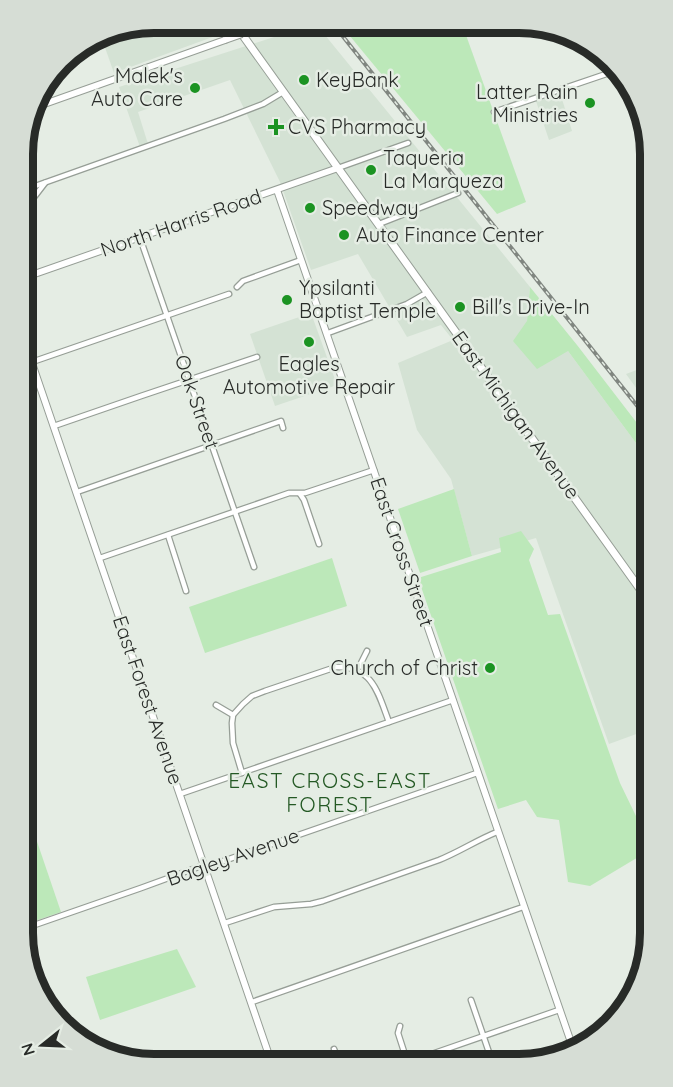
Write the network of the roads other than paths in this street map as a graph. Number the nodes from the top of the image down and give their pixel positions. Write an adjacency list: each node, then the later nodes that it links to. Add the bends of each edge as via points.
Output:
1 (241, 33): 4 (main road, East Michigan Avenue)
2 (245, 33): 5 (street, bridge)
3 (608, 73): 6 (street)
4 (283, 92): 8 (main road, East Michigan Avenue); 9 (street, via 224,119)
5 (44, 104)
6 (494, 112)
7 (408, 143): 8 (street)
8 (338, 168): 11 (street, North Harris Road); 14 (main road, East Michigan Avenue)
9 (45, 183): 10 (street); 13 (street)
10 (33, 187)
11 (277, 190): 15 (street, North Harris Road); 16 (street, East Cross Street)
12 (458, 193): 14 (street)
13 (33, 197)
14 (379, 224): 19 (main road, East Michigan Avenue)
15 (140, 238): 17 (street, North Harris Road); 21 (street, Oak Street)
16 (302, 260): 18 (street, via 243,281); 22 (street, East Cross Street)
17 (33, 275)
18 (237, 287)
19 (428, 292): 22 (street, via 407,304); 38 (main road, East Michigan Avenue)
20 (228, 294): 21 (street)
21 (167, 315): 24 (street); 26 (street, Oak Street)
22 (328, 333): 30 (street, East Cross Street)
23 (257, 357): 26 (street)
24 (33, 362)
25 (33, 365): 27 (street, East Forest Avenue)
26 (189, 379): 27 (street); 29 (street, Oak Street)
27 (54, 426): 31 (street, East Forest Avenue)
28 (283, 428): 29 (street, via 280,419)
29 (212, 445): 31 (street); 33 (street, Oak Street)
30 (374, 470): 32 (street); 42 (street, East Cross Street)
31 (77, 492): 36 (street, East Forest Avenue)
32 (300, 494): 33 (street, via 289,493); 35 (street)
33 (235, 512): 34 (street); 37 (street, Oak Street)
34 (168, 536): 36 (street); 39 (street)
35 (319, 544)
36 (100, 558): 48 (street, East Forest Avenue)
37 (254, 567)
38 (640, 589)
39 (186, 591)
40 (367, 651): 41 (street)
41 (358, 669): 44 (street, via 336,667 265,691); 45 (street, via 375,686)
42 (453, 700): 45 (street); 46 (street, East Cross Street)
43 (216, 705): 44 (street)
44 (233, 715): 47 (street, via 233,743)
45 (389, 722): 47 (street)
46 (477, 772): 49 (street, East Cross Street); 50 (street, Bagley Avenue)
47 (242, 773): 48 (street)
48 (180, 795): 50 (street, East Forest Avenue)
49 (497, 832): 51 (street, East Cross Street); 52 (street, via 439,860 323,901 274,907)
50 (204, 865): 52 (street, East Forest Avenue); 53 (street, Bagley Avenue)
51 (523, 907): 55 (street); 56 (street, East Cross Street)
52 (225, 923): 55 (street, East Forest Avenue)
53 (33, 925)
54 (471, 1000): 58 (street)
55 (252, 1002): 61 (street, East Forest Avenue)
56 (559, 1010): 58 (street); 59 (street, East Cross Street)
57 (400, 1026): 63 (street)
58 (484, 1036): 64 (street); 65 (street)
59 (571, 1042)
60 (334, 1049): 62 (street)
61 (269, 1054)
62 (336, 1054)
63 (403, 1054)
64 (434, 1054)
65 (490, 1054)

